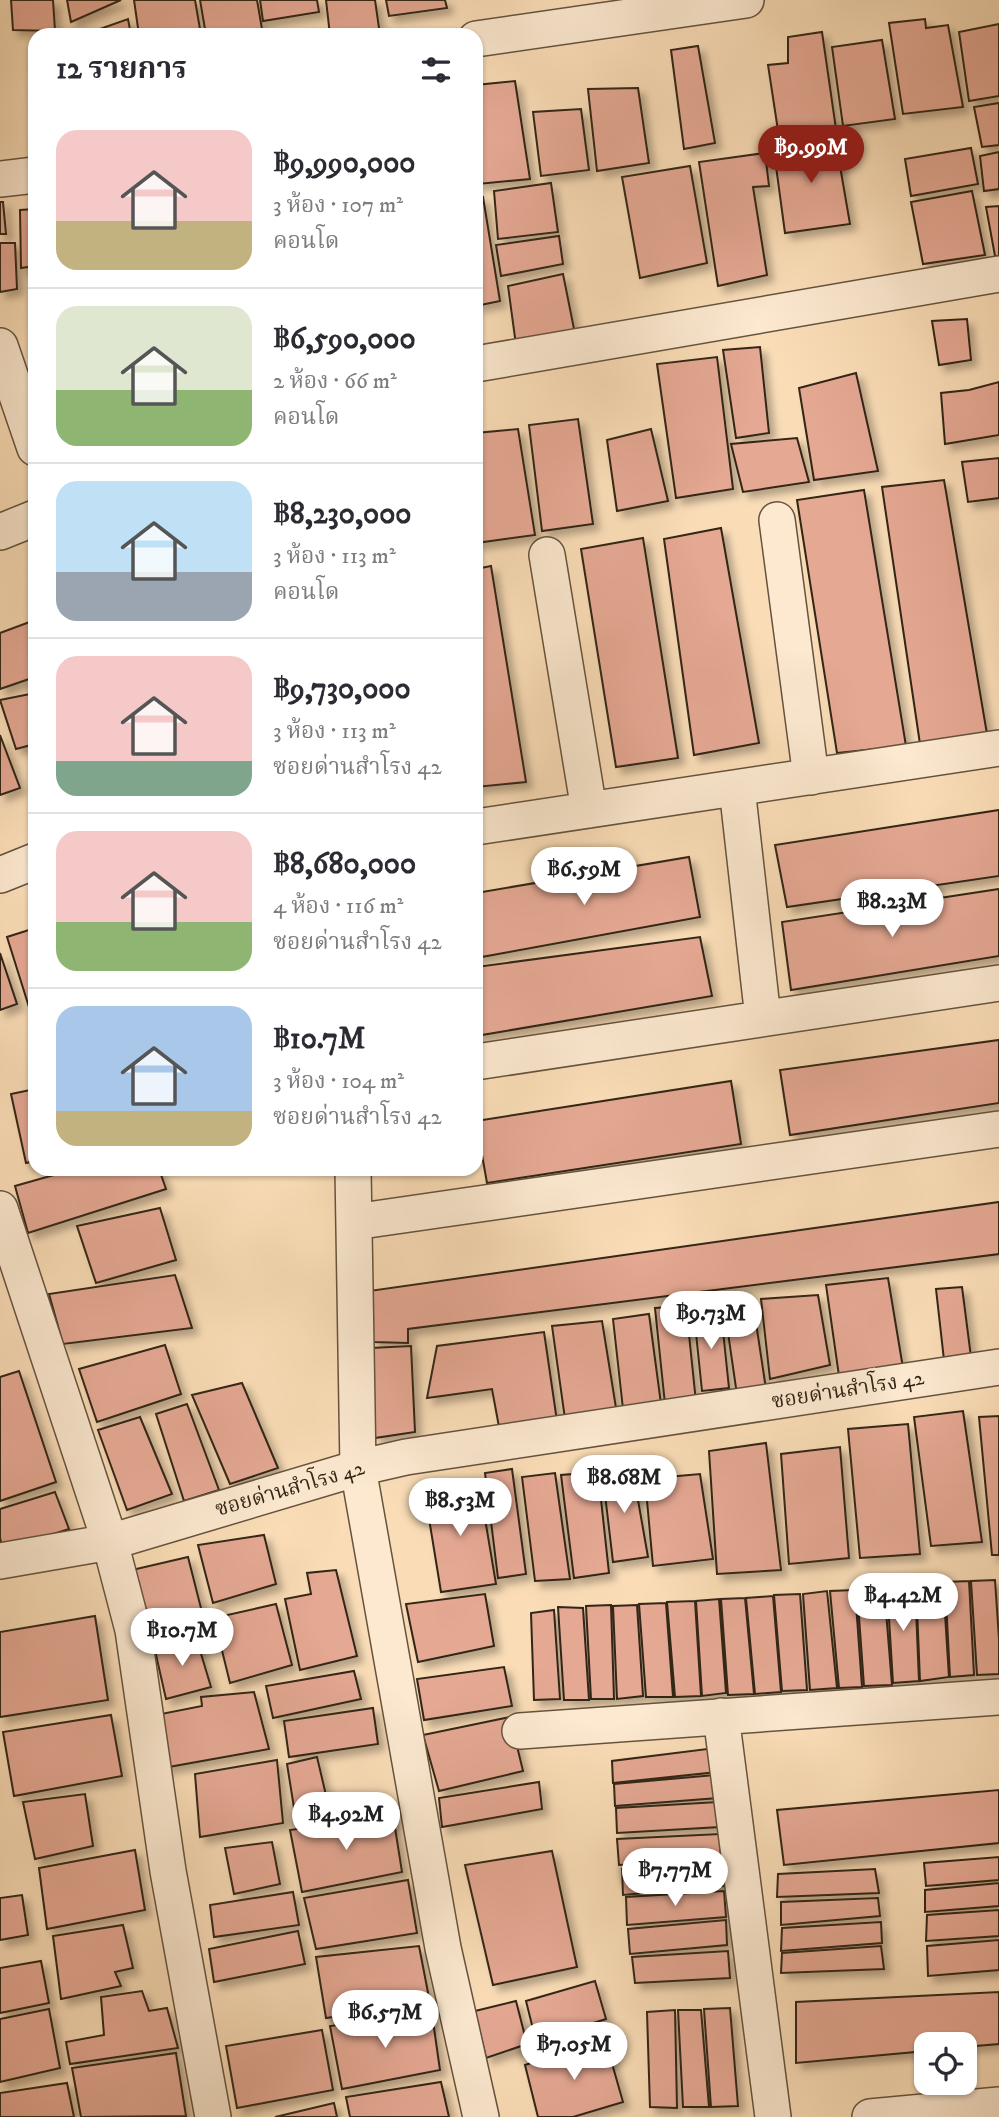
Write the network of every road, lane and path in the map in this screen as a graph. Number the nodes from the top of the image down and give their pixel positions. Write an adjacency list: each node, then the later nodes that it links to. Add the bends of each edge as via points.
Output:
1 (746, 0): 2 (street)
2 (483, 38)
3 (28, 176): 4 (street)
4 (0, 179)
5 (999, 274): 7 (street)
6 (0, 346): 8 (street)
7 (483, 363)
8 (28, 428)
9 (777, 520): 14 (street)
10 (28, 521): 11 (street)
11 (0, 532)
12 (547, 555): 16 (street)
13 (999, 748): 14 (street)
14 (811, 777): 15 (street)
15 (737, 788): 16 (street); 21 (street)
16 (589, 810): 17 (street)
17 (483, 826)
18 (28, 865): 19 (street)
19 (0, 875)
20 (999, 983): 21 (street)
21 (763, 1018): 22 (street)
22 (483, 1061)
23 (999, 1129): 26 (street)
24 (353, 1176): 26 (street)
25 (0, 1209): 29 (street)
26 (354, 1222): 28 (street)
27 (999, 1367): 28 (street, ซอยด่านสำโรง 42)
28 (358, 1468): 29 (street, ซอยด่านสำโรง 42); 36 (street, via 443,1948)
29 (110, 1542): 30 (street, ซอยด่านสำโรง 42); 35 (street, via 133,1630 168,1871)
30 (0, 1562)
31 (999, 1697): 32 (street)
32 (721, 1716): 33 (street); 37 (street)
33 (520, 1731)
34 (999, 2105): 38 (street)
35 (213, 2117)
36 (481, 2117)
37 (773, 2117)
38 (870, 2117)

